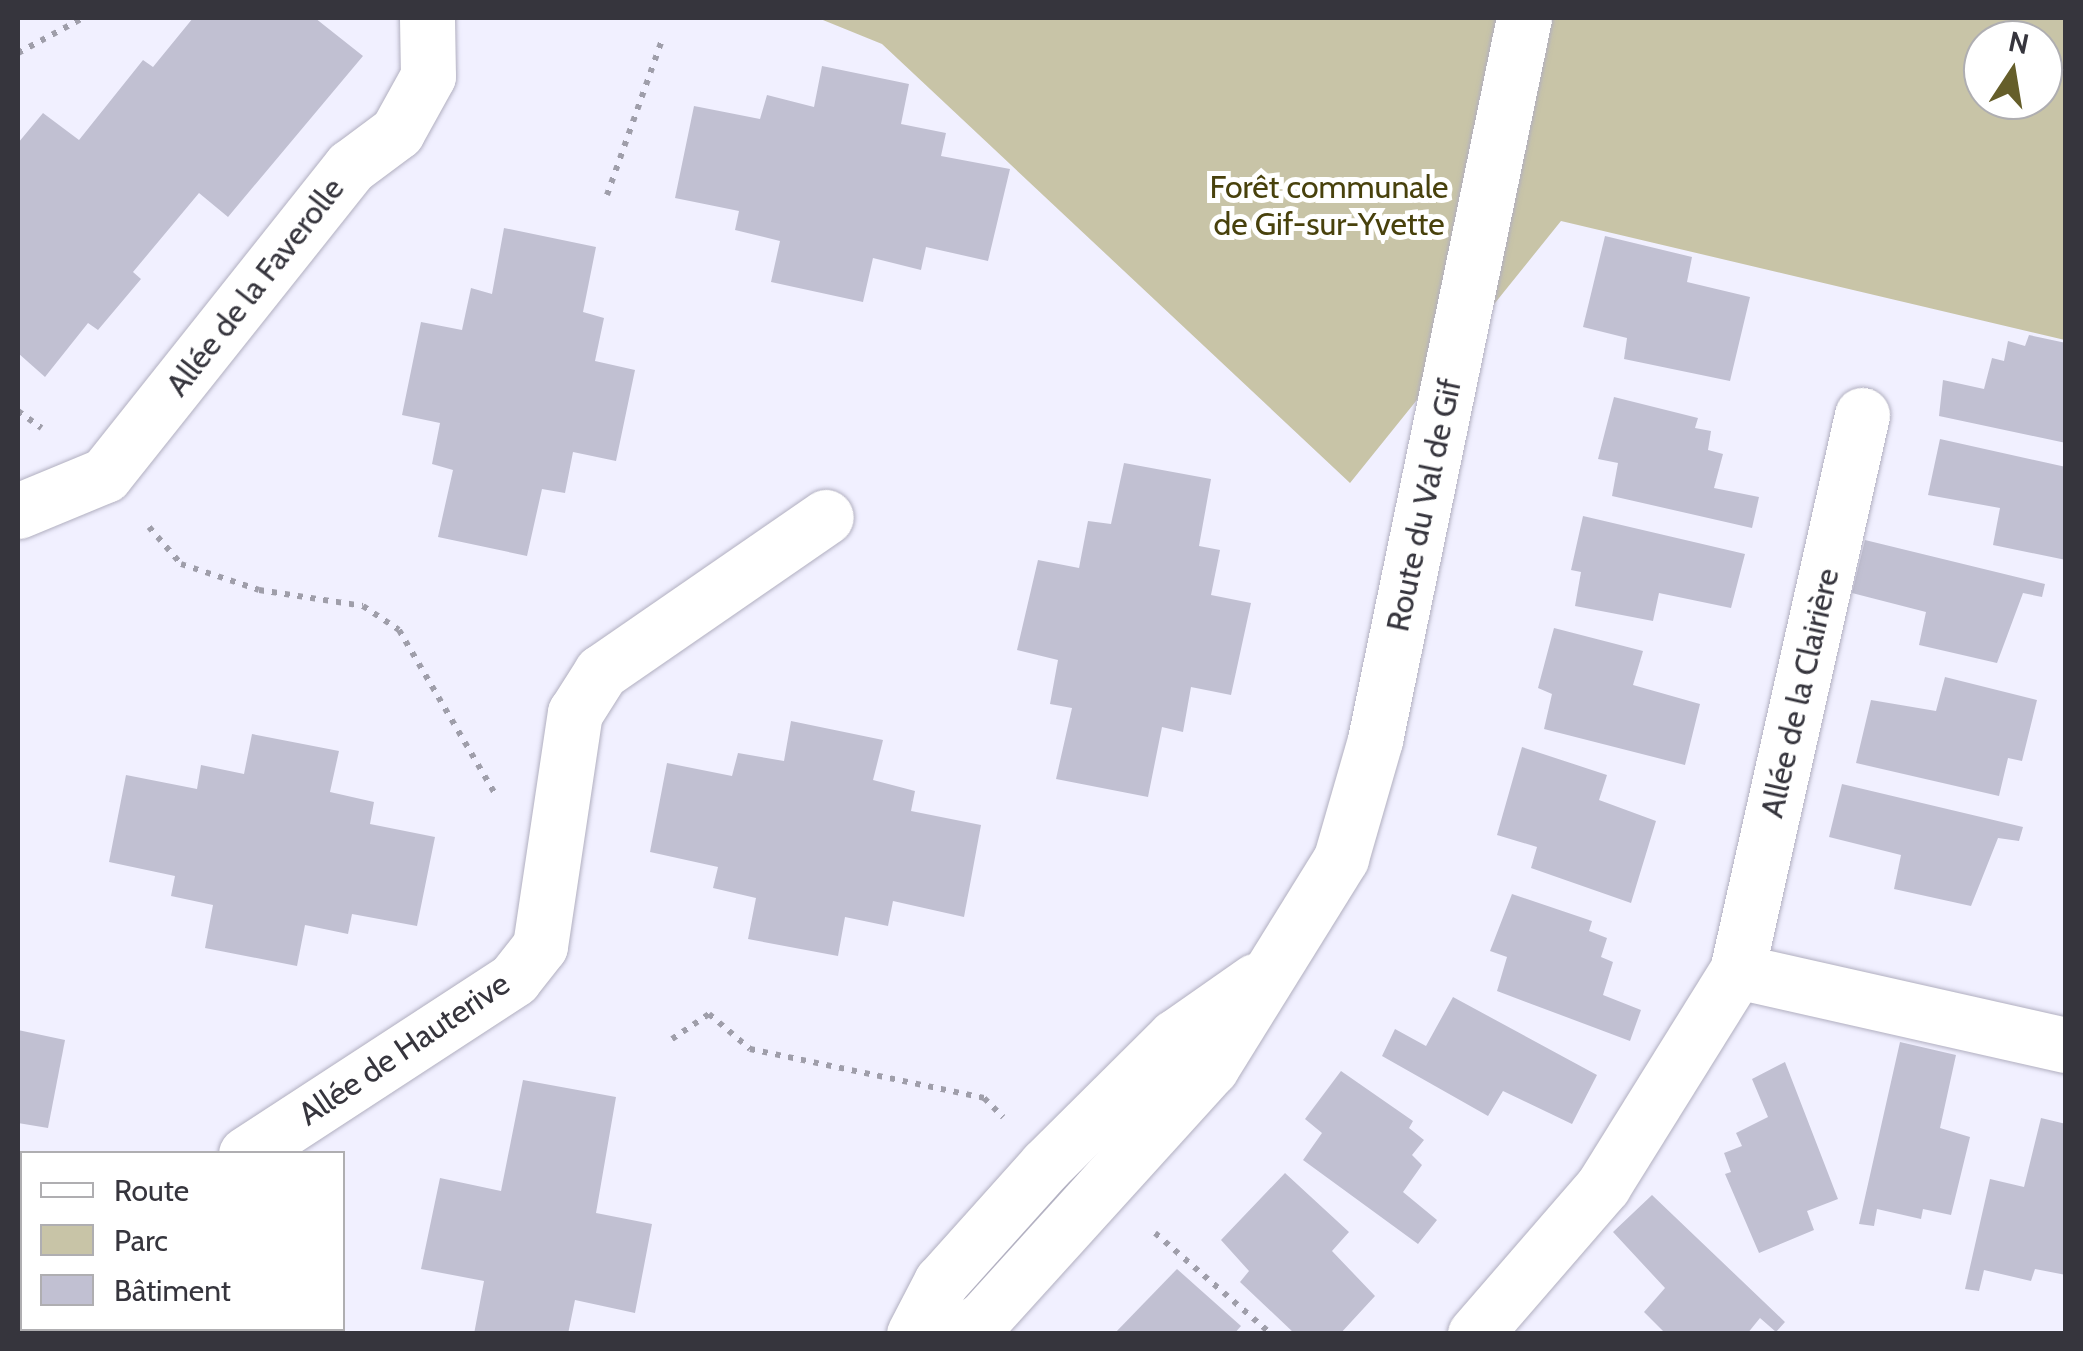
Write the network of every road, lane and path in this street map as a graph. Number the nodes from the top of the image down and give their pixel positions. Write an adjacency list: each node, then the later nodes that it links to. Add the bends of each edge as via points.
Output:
1 (83, 18): 5 (path)
2 (427, 18): 9 (street, Allée de la Faverolle, via 428,76 397,132 350,166)
3 (1524, 18): 14 (street, Route du Val de Gif, via 1362,798 1312,913)
4 (664, 37): 6 (path)
5 (18, 53)
6 (606, 195)
7 (18, 411): 9 (path)
8 (1862, 415): 13 (street, Allée de la Clairière)
9 (105, 476): 10 (street); 12 (path, via 181,564 260,590 363,606 399,630 506,812)
10 (18, 510)
11 (826, 517): 12 (street, Allée de Hauterive, via 601,672 575,713)
12 (548, 849): 17 (street, Allée de Hauterive, via 540,946 514,980)
13 (1737, 970): 16 (street); 23 (street, Allée de la Clairière, via 1604,1186)
14 (1270, 971): 18 (street, Route du Val de Gif, via 1175,1037); 19 (street, Route du Val de Gif, via 1212,1068)
15 (672, 1039): 18 (path, via 708,1014 750,1049 984,1098)
16 (2066, 1045)
17 (251, 1151)
18 (1046, 1165): 20 (street, Route du Val de Gif, via 941,1282)
19 (1102, 1188): 21 (street, Route du Val de Gif); 22 (path)
20 (914, 1334)
21 (962, 1334)
22 (1271, 1334)
23 (1475, 1334)

